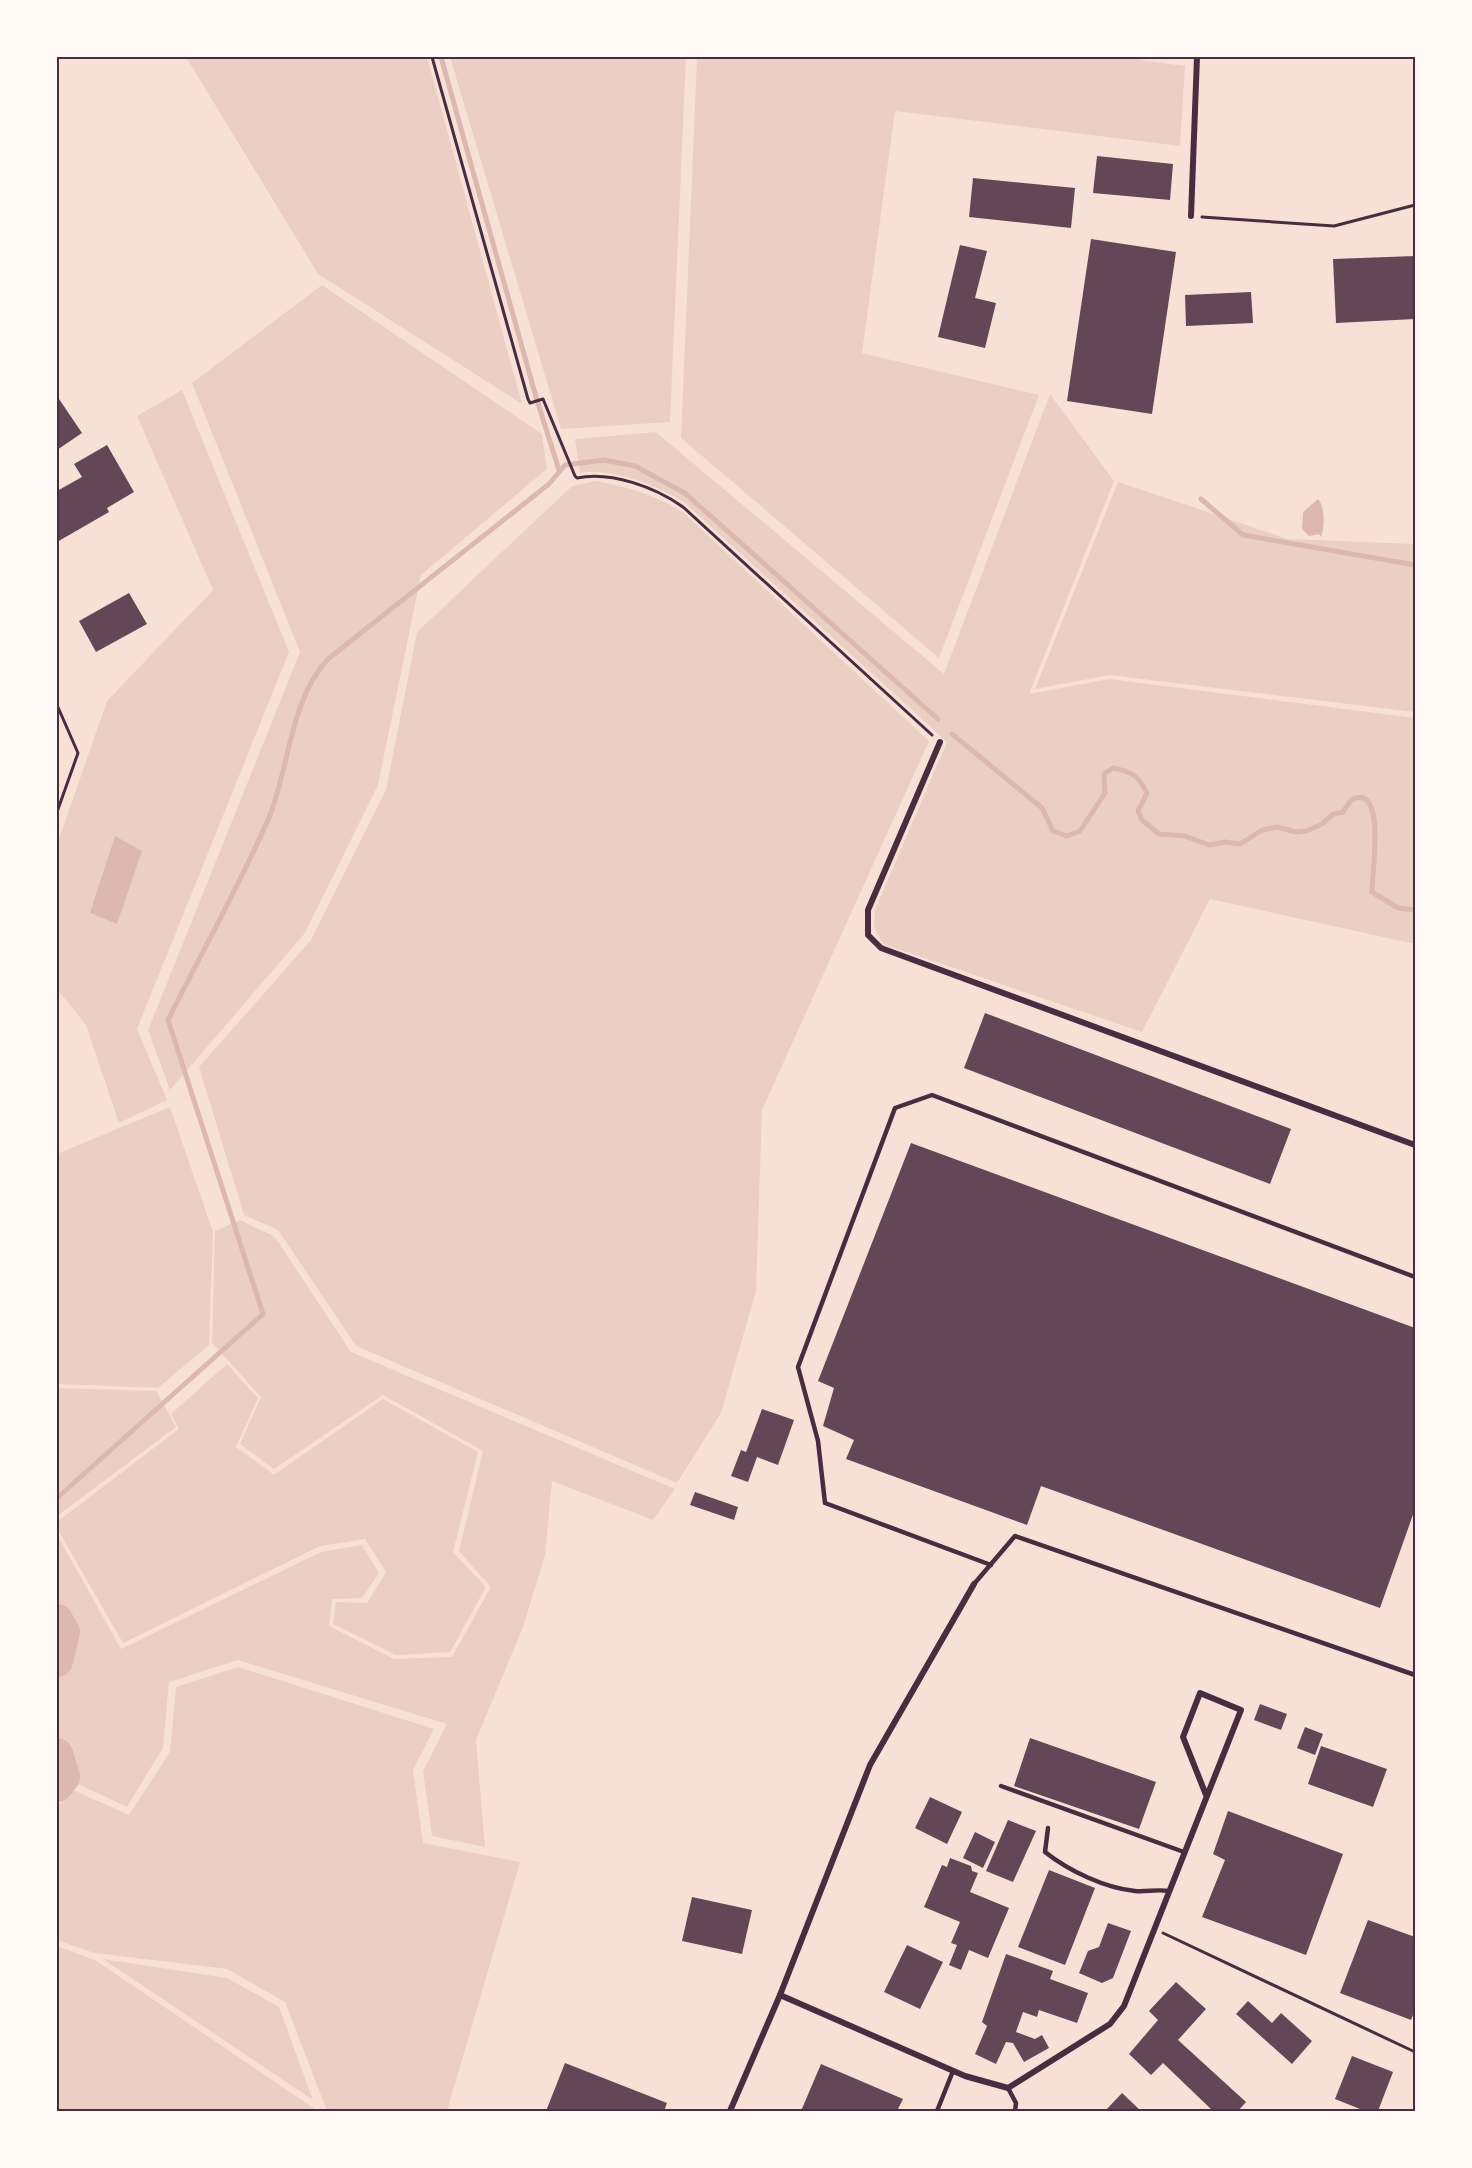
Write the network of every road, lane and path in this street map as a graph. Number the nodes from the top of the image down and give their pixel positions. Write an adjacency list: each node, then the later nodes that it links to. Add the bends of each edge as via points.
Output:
1 (432, 57): 6 (path, via 528,399 532,403 543,399 575,476 619,480 667,496 683,507)
2 (1197, 57): 4 (street)
3 (1415, 205): 4 (path, via 1334,226)
4 (1191, 216)
5 (57, 705): 7 (path, via 78,753)
6 (940, 742): 8 (street, via 868,910 868,935 881,948)
7 (57, 812)
8 (1415, 1145)
9 (1415, 1277): 10 (lane, via 932,1095 895,1108 798,1367 818,1442 825,1503)
10 (991, 1565): 11 (lane); 12 (lane, via 1015,1536)
11 (974, 1584): 19 (street, via 870,1765)
12 (1415, 1676)
13 (1001, 1786): 16 (lane)
14 (1206, 1796): 14 (street, via 1241,1710 1200,1694 1183,1737); 16 (street)
15 (1048, 1828): 17 (lane, via 1045,1852 1056,1861 1107,1885 1137,1891)
16 (1184, 1852): 17 (street)
17 (1168, 1891): 18 (street)
18 (1154, 1928): 20 (path); 22 (street, via 1125,2006 1110,2024)
19 (780, 1995): 21 (street); 23 (street)
20 (1415, 2052)
21 (953, 2071): 22 (street); 24 (lane)
22 (1008, 2088): 25 (lane, via 1016,2103)
23 (730, 2111)
24 (936, 2111)
25 (1015, 2111)

